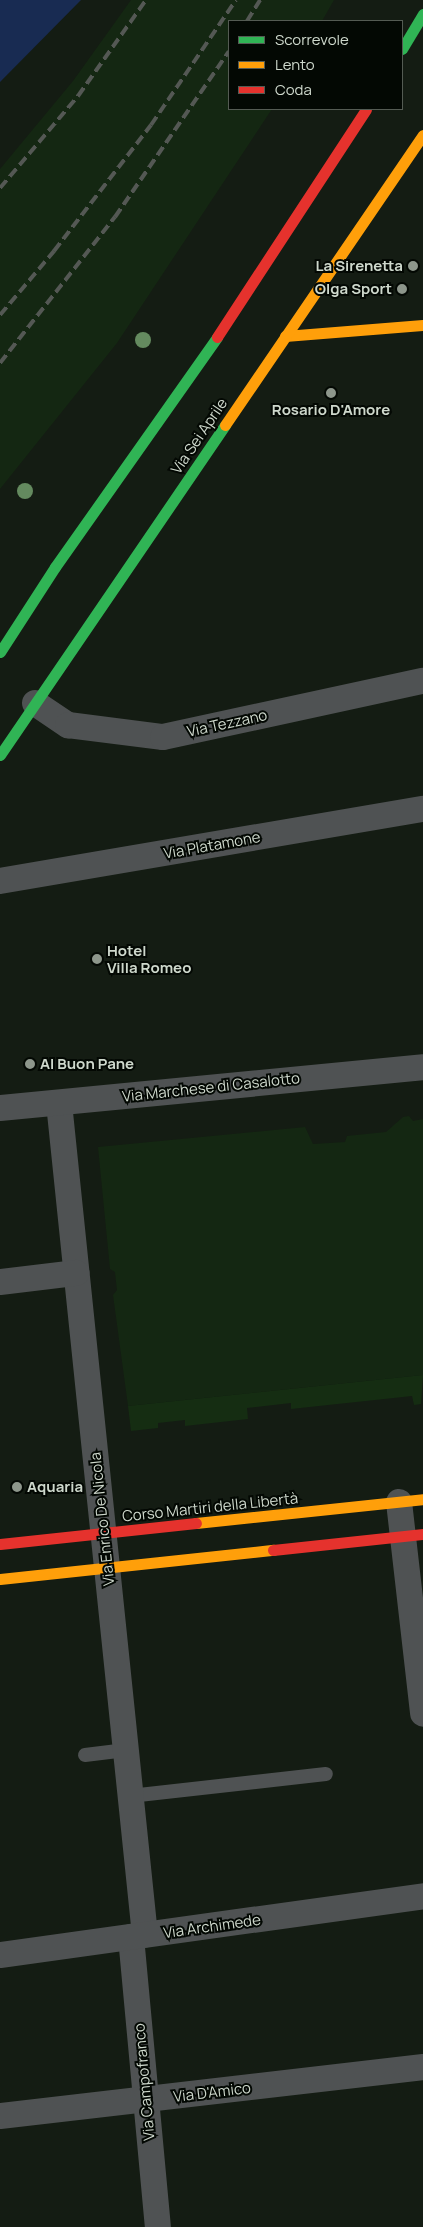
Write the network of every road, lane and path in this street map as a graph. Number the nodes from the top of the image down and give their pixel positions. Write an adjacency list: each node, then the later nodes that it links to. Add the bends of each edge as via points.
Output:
1 (423, 14): 2 (main road)
2 (403, 47)
3 (365, 110): 7 (main road, via 188,382 55,567)
4 (423, 135): 6 (main road, Via Sei Aprile)
5 (423, 325): 6 (main road)
6 (285, 336): 9 (main road, Via Sei Aprile)
7 (0, 652)
8 (423, 681): 9 (street, Via Tezzano, via 163,737 68,725)
9 (35, 703): 10 (main road, Via Sei Aprile)
10 (0, 755)
11 (423, 809): 12 (street, Via Platamone)
12 (0, 881)
13 (423, 1067): 14 (street, Via Marchese di Casalotto)
14 (59, 1103): 15 (street, Via Marchese di Casalotto); 16 (street, Via Enrico De Nicola)
15 (0, 1108)
16 (76, 1273): 17 (street); 19 (street, Via Enrico De Nicola)
17 (0, 1282)
18 (411, 1500): 19 (main road, Corso Martiri della Libertà); 20 (street)
19 (103, 1533): 21 (main road, Corso Martiri della Libertà); 22 (street, Via Enrico De Nicola)
20 (413, 1536): 22 (main road); 24 (street)
21 (0, 1544)
22 (106, 1568): 23 (main road); 25 (street, Via Enrico De Nicola)
23 (0, 1579)
24 (423, 1714)
25 (126, 1750): 26 (lane); 28 (street, Via Enrico De Nicola)
26 (85, 1755)
27 (326, 1774): 28 (lane)
28 (130, 1796): 30 (street, Via Enrico De Nicola)
29 (423, 1896): 30 (street, Via Archimede)
30 (138, 1936): 31 (street, Via Archimede); 33 (street, Via Campofranco)
31 (0, 1955)
32 (423, 2067): 33 (street, Via D'Amico)
33 (146, 2100): 34 (street, Via D'Amico); 35 (street, Via Campofranco)
34 (0, 2116)
35 (158, 2227)

